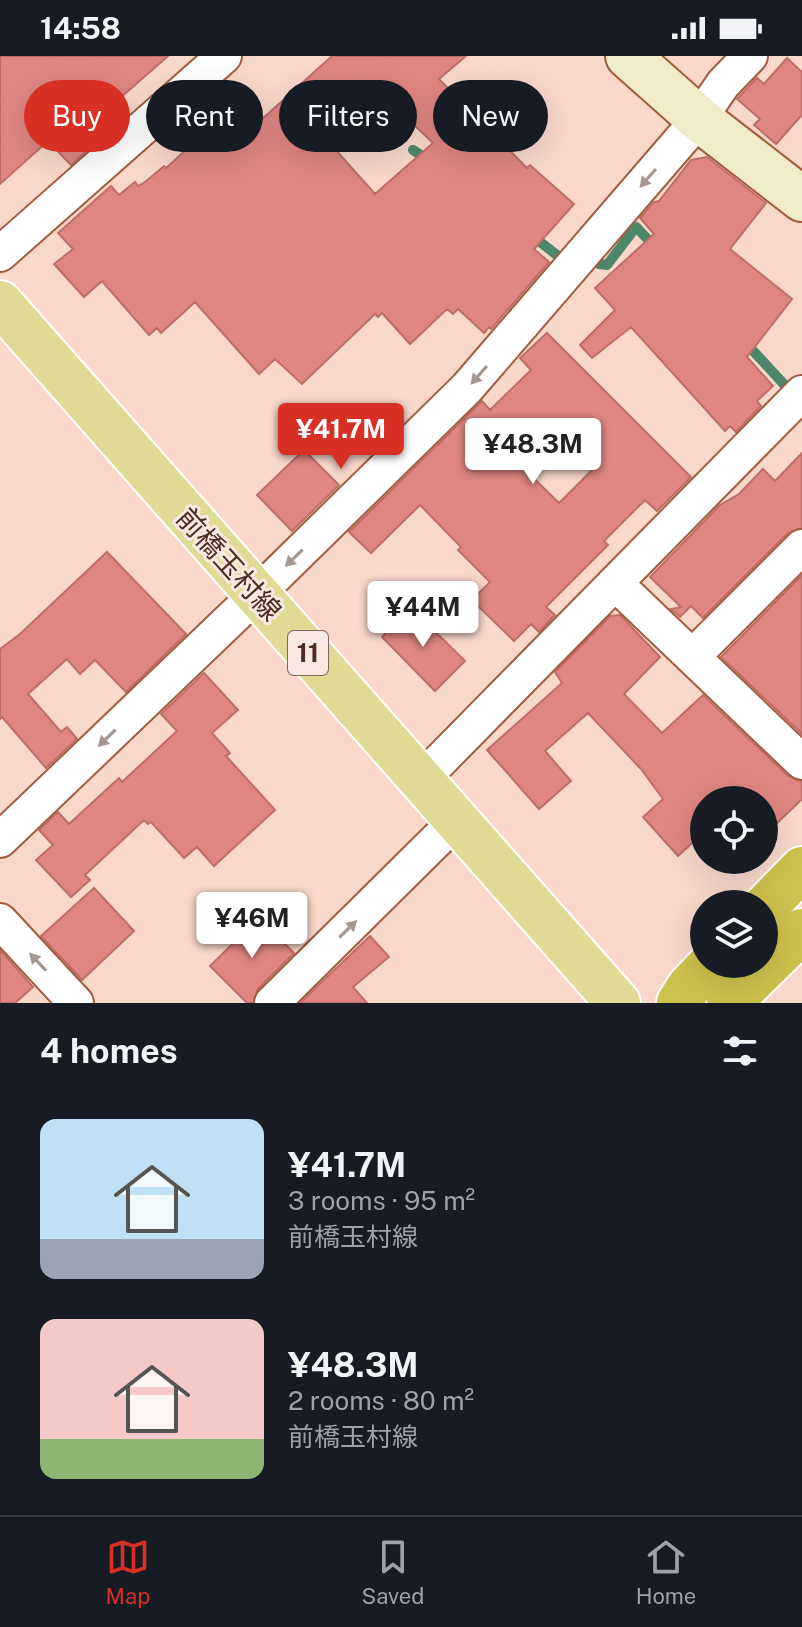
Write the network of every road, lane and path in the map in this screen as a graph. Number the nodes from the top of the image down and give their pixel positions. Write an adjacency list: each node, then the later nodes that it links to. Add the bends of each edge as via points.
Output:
1 (224, 56): 6 (street)
2 (628, 56): 4 (street)
3 (750, 56): 4 (street)
4 (699, 119): 5 (street); 11 (street, one-way to 11, via 467,388)
5 (802, 199)
6 (0, 254)
7 (0, 303): 11 (main road, 前橋玉村線 / 11)
8 (802, 393): 10 (street)
9 (802, 547): 12 (street)
10 (615, 583): 12 (street); 14 (street)
11 (256, 595): 14 (main road, 前橋玉村線 / 11); 16 (street, one-way to 16)
12 (692, 657): 13 (street)
13 (802, 762)
14 (421, 780): 15 (main road, 前橋玉村線 / 11)
15 (457, 820): 23 (street, one-way to 15); 24 (main road, 前橋玉村線 / 11)
16 (0, 840)
17 (802, 869): 18 (highway)
18 (778, 894)
19 (0, 921): 22 (street, one-way to 19)
20 (802, 931): 26 (highway)
21 (698, 978): 25 (highway)
22 (76, 1003)
23 (272, 1003)
24 (618, 1003)
25 (679, 1003)
26 (729, 1003)

